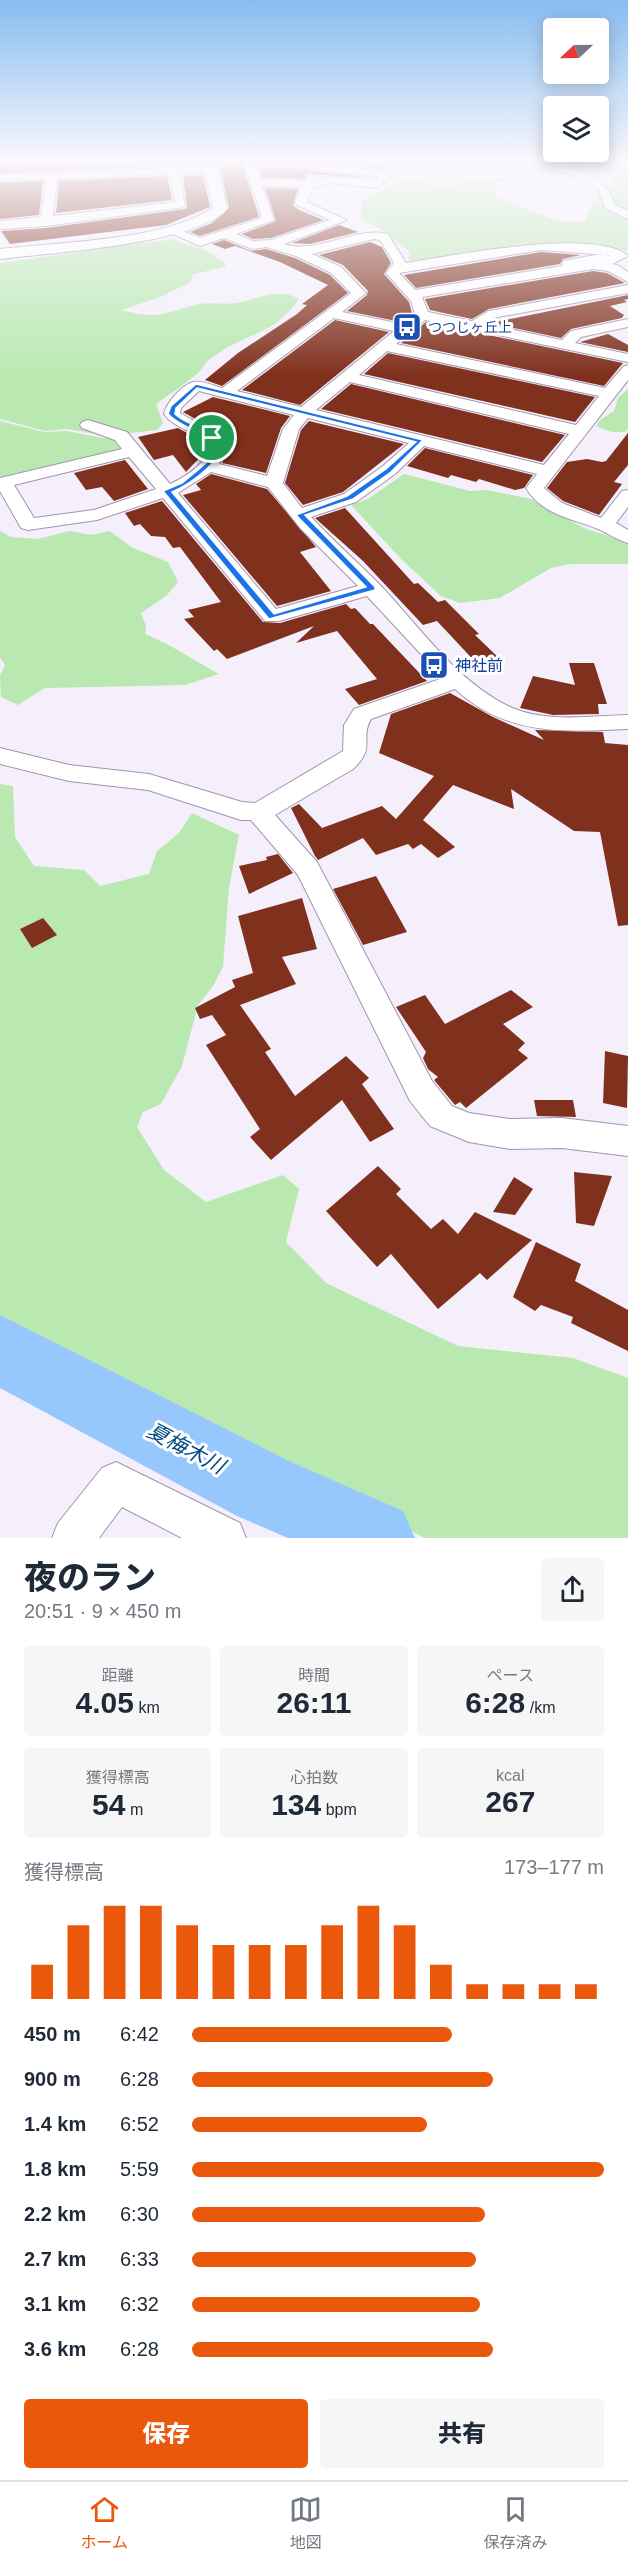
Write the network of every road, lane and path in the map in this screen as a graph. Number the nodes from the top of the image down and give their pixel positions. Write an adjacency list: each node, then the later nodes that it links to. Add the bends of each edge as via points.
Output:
1 (166, 232): 8 (street)
2 (174, 232): 5 (street, via 200,242)
3 (232, 232): 5 (street)
4 (308, 232): 6 (street)
5 (225, 234): 6 (street, via 252,245)
6 (273, 244): 7 (street)
7 (300, 253): 9 (street, via 374,235 385,238 400,263); 14 (street, via 336,270 359,293)
8 (0, 254)
9 (397, 268): 10 (street, via 524,247 561,246 599,255 567,264); 13 (street, via 392,273)
10 (572, 268): 11 (street, via 603,266); 13 (street)
11 (628, 278)
12 (628, 289): 17 (street, via 489,315)
13 (412, 295): 15 (street)
14 (333, 314): 18 (street); 24 (street)
15 (422, 315): 17 (street); 18 (street)
16 (628, 323): 19 (street, via 576,334)
17 (474, 326): 19 (street)
18 (404, 328): 20 (street)
19 (566, 344): 21 (street)
20 (385, 346): 23 (street); 25 (street)
21 (628, 358)
22 (628, 370): 25 (street)
23 (349, 377): 26 (street); 28 (street)
24 (225, 393): 26 (street); 31 (street, via 196,386 171,410 181,424 206,432 218,445 218,452)
25 (610, 394): 28 (street)
26 (304, 412): 29 (street); 33 (street, via 291,429)
27 (88, 425): 30 (street, via 121,436)
28 (579, 431): 32 (street)
29 (420, 441): 32 (street); 36 (street, via 350,498)
30 (133, 451): 34 (street); 34 (street, via 4,482 28,524 97,515)
31 (207, 466): 33 (street); 34 (street, via 184,484)
32 (546, 471): 37 (street, via 535,488 541,497 578,517)
33 (274, 483): 36 (street)
34 (167, 491): 39 (street, via 272,617)
35 (628, 495): 37 (street)
36 (300, 515): 39 (street)
37 (605, 525): 38 (street)
38 (628, 537)
39 (372, 588): 40 (street)
40 (459, 680): 41 (street, via 489,705 515,716 544,722); 43 (street, via 362,714 356,725 355,754)
41 (628, 723)
42 (0, 756): 43 (street, via 69,773 149,782 241,811)
43 (258, 812): 44 (street, via 308,869 421,1091 441,1116 469,1127 510,1134 562,1133)
44 (628, 1141)
45 (72, 1538): 46 (street, via 116,1482)
46 (225, 1538)

